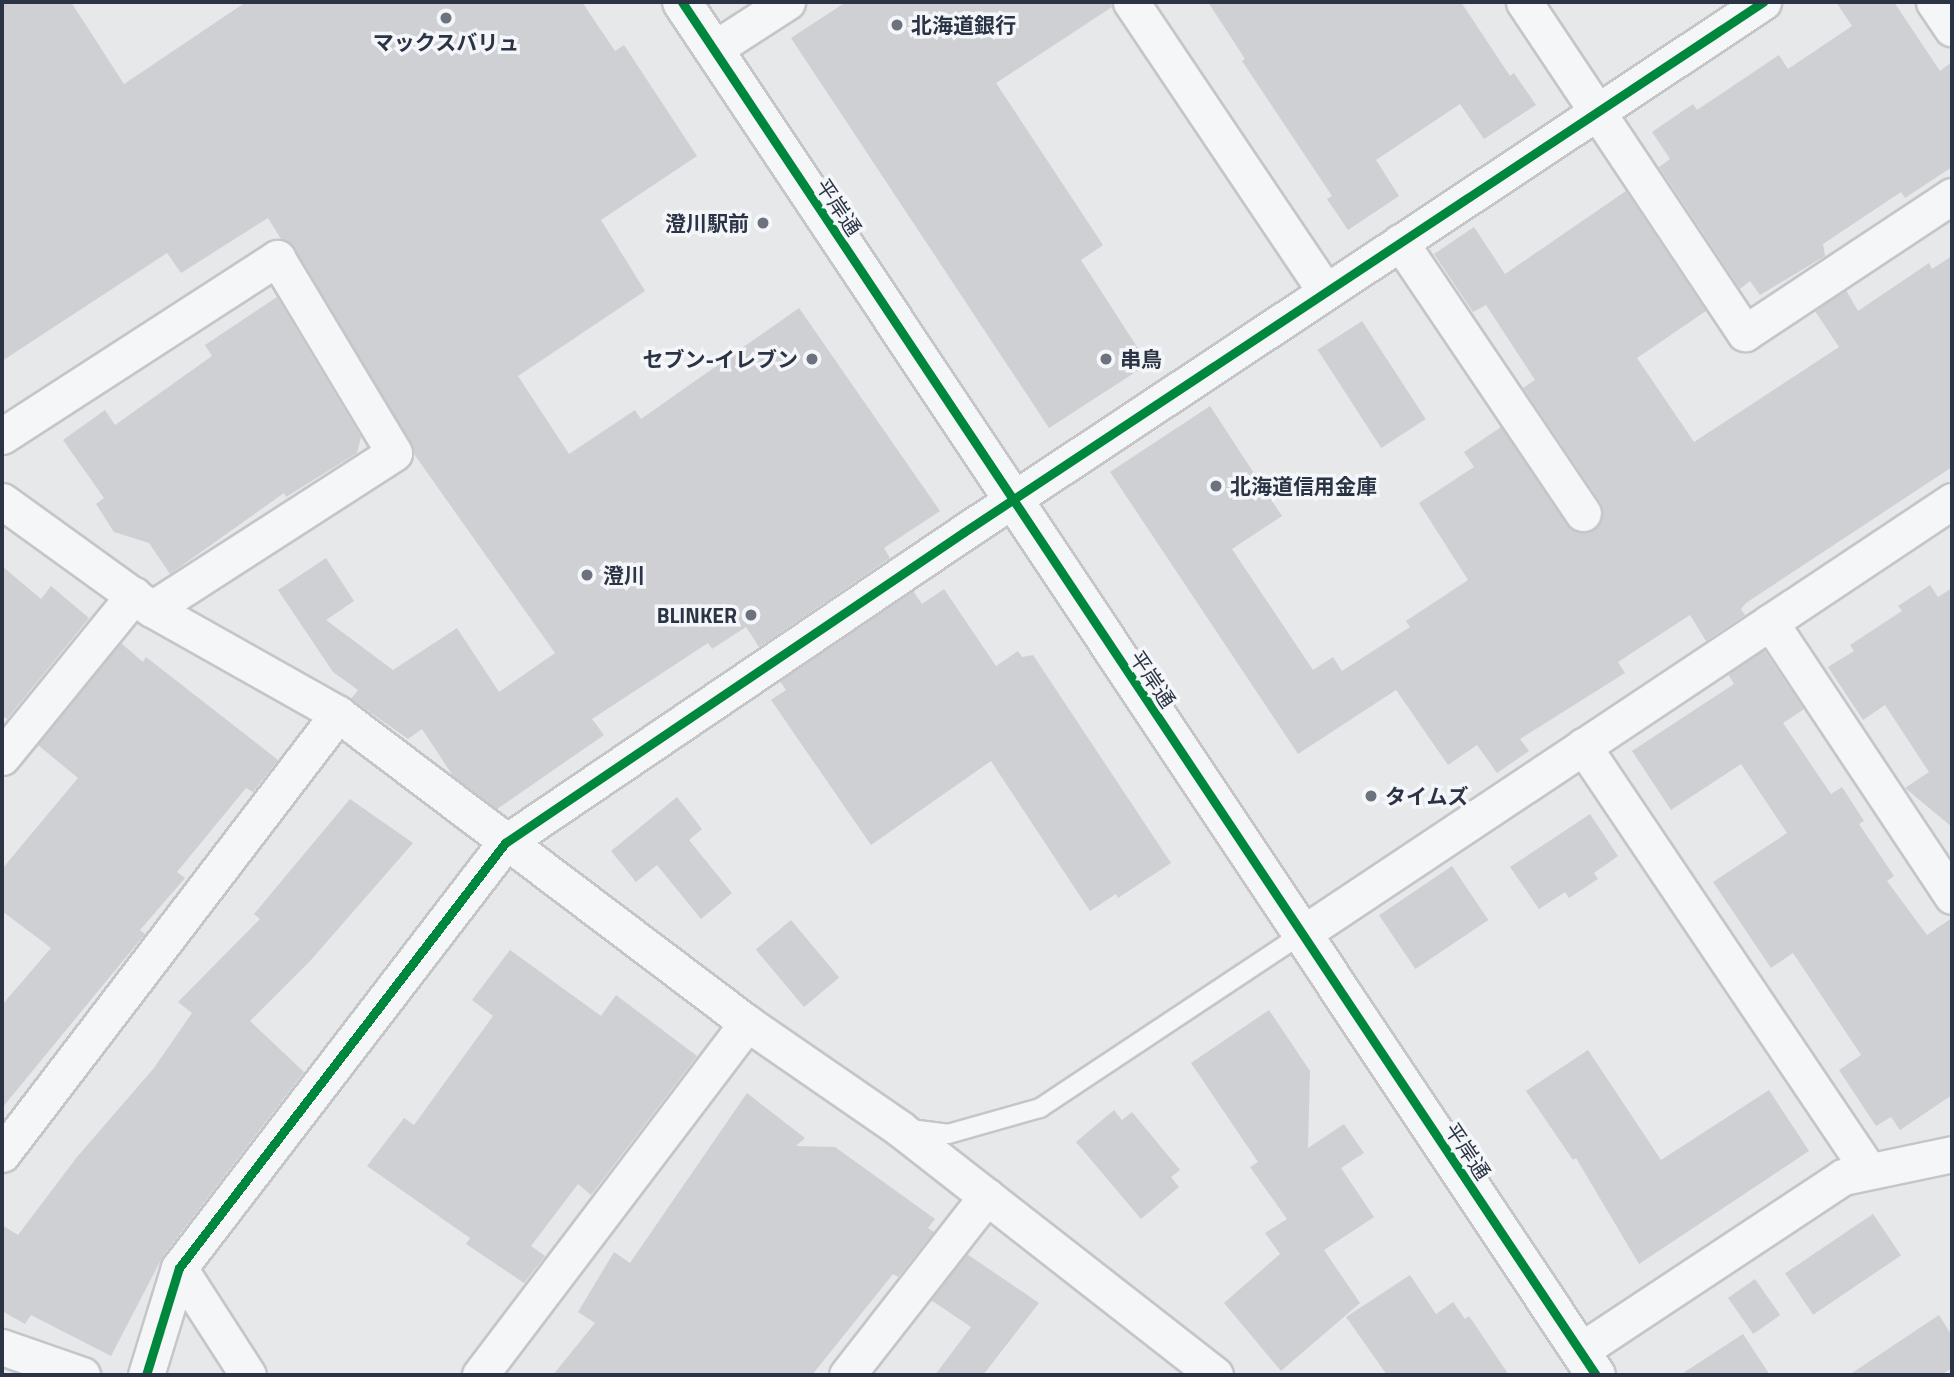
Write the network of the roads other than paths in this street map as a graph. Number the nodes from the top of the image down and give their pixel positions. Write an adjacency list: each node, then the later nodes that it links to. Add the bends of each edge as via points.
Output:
1 (682, 2): 8 (street, 平岸通)
2 (787, 2): 8 (street)
3 (1131, 2): 12 (street)
4 (1524, 2): 9 (street)
5 (1763, 2): 9 (street)
6 (1934, 2): 7 (street)
7 (1952, 29)
8 (714, 50): 14 (street, 平岸通)
9 (1597, 113): 10 (street, via 1745,333); 11 (street)
10 (1952, 195)
11 (1400, 242): 12 (street); 17 (street)
12 (1325, 291): 14 (street)
13 (2, 436): 18 (street, via 277,258 394,453)
14 (1013, 500): 23 (street); 25 (street, 平岸通)
15 (2, 501): 18 (street)
16 (1952, 501): 19 (street)
17 (1583, 513)
18 (143, 602): 20 (street); 22 (street)
19 (1770, 622): 21 (street); 24 (street)
20 (338, 715): 23 (street); 28 (street)
21 (1583, 746): 25 (street); 30 (street)
22 (2, 757)
23 (505, 843): 26 (street); 32 (street)
24 (1952, 896)
25 (1302, 934): 27 (lane, via 1040,1108 948,1134); 34 (street, 平岸通)
26 (747, 1023): 27 (street); 38 (street)
27 (899, 1128): 31 (street)
28 (2, 1154)
29 (1952, 1154): 30 (street)
30 (1869, 1171): 34 (street, via 1843,1177)
31 (987, 1196): 39 (street); 40 (street)
32 (179, 1268): 36 (street); 37 (street)
33 (2, 1347): 35 (street)
34 (1588, 1363)
35 (82, 1375)
36 (146, 1375)
37 (248, 1375)
38 (480, 1375)
39 (847, 1375)
40 (1215, 1375)

